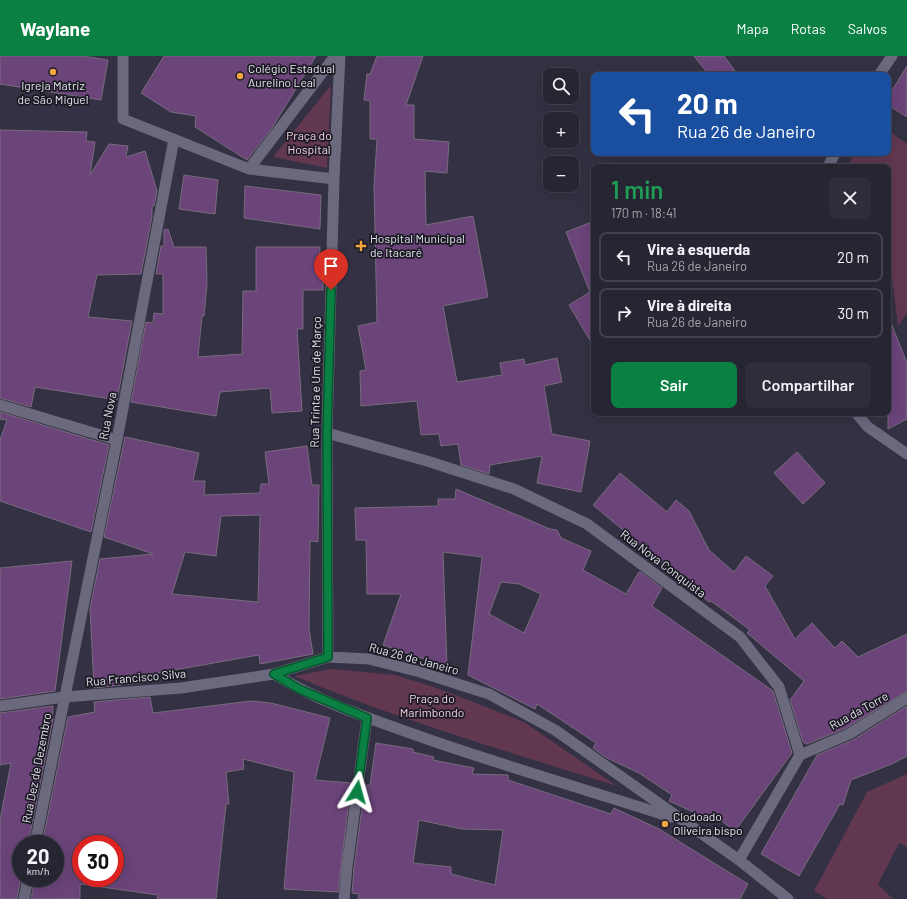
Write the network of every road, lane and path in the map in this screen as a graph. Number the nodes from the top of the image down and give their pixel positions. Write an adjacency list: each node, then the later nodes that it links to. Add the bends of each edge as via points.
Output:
1 (123, 56): 6 (street, via 123,119)
2 (335, 56): 7 (street)
3 (340, 56): 8 (street)
4 (892, 56): 5 (street)
5 (881, 72)
6 (174, 138): 7 (street); 12 (street, Rua Nova)
7 (249, 169): 8 (street)
8 (334, 179): 11 (street, Rua Trinta e Um de Março)
9 (0, 405): 12 (street)
10 (859, 416): 13 (street, via 868,427)
11 (327, 433): 14 (street, Rua Trinta e Um de Março); 20 (street, Rua Nova Conquista, via 514,489 587,524 740,637 779,687)
12 (117, 440): 16 (street, Rua Nova)
13 (907, 454)
14 (328, 657): 15 (street, Rua 26 de Janeiro); 21 (street, Rua 26 de Janeiro, via 369,659 489,694 555,730)
15 (274, 674): 16 (street, Rua Francisco Silva, via 181,688); 19 (street, Rua 26 de Janeiro, via 299,689)
16 (64, 697): 18 (street, Rua Francisco Silva); 22 (street, Rua Dez de Dezembro)
17 (907, 698): 20 (street, Rua da Torre, via 849,734)
18 (0, 706)
19 (367, 718): 21 (street, Rua 26 de Janeiro); 26 (street, via 346,867)
20 (800, 755): 23 (street)
21 (682, 820): 23 (street, Rua 26 de Janeiro)
22 (37, 835)
23 (739, 860): 27 (street, Rua 26 de Janeiro)
24 (26, 887): 25 (street)
25 (24, 899)
26 (344, 899)
27 (788, 899)

